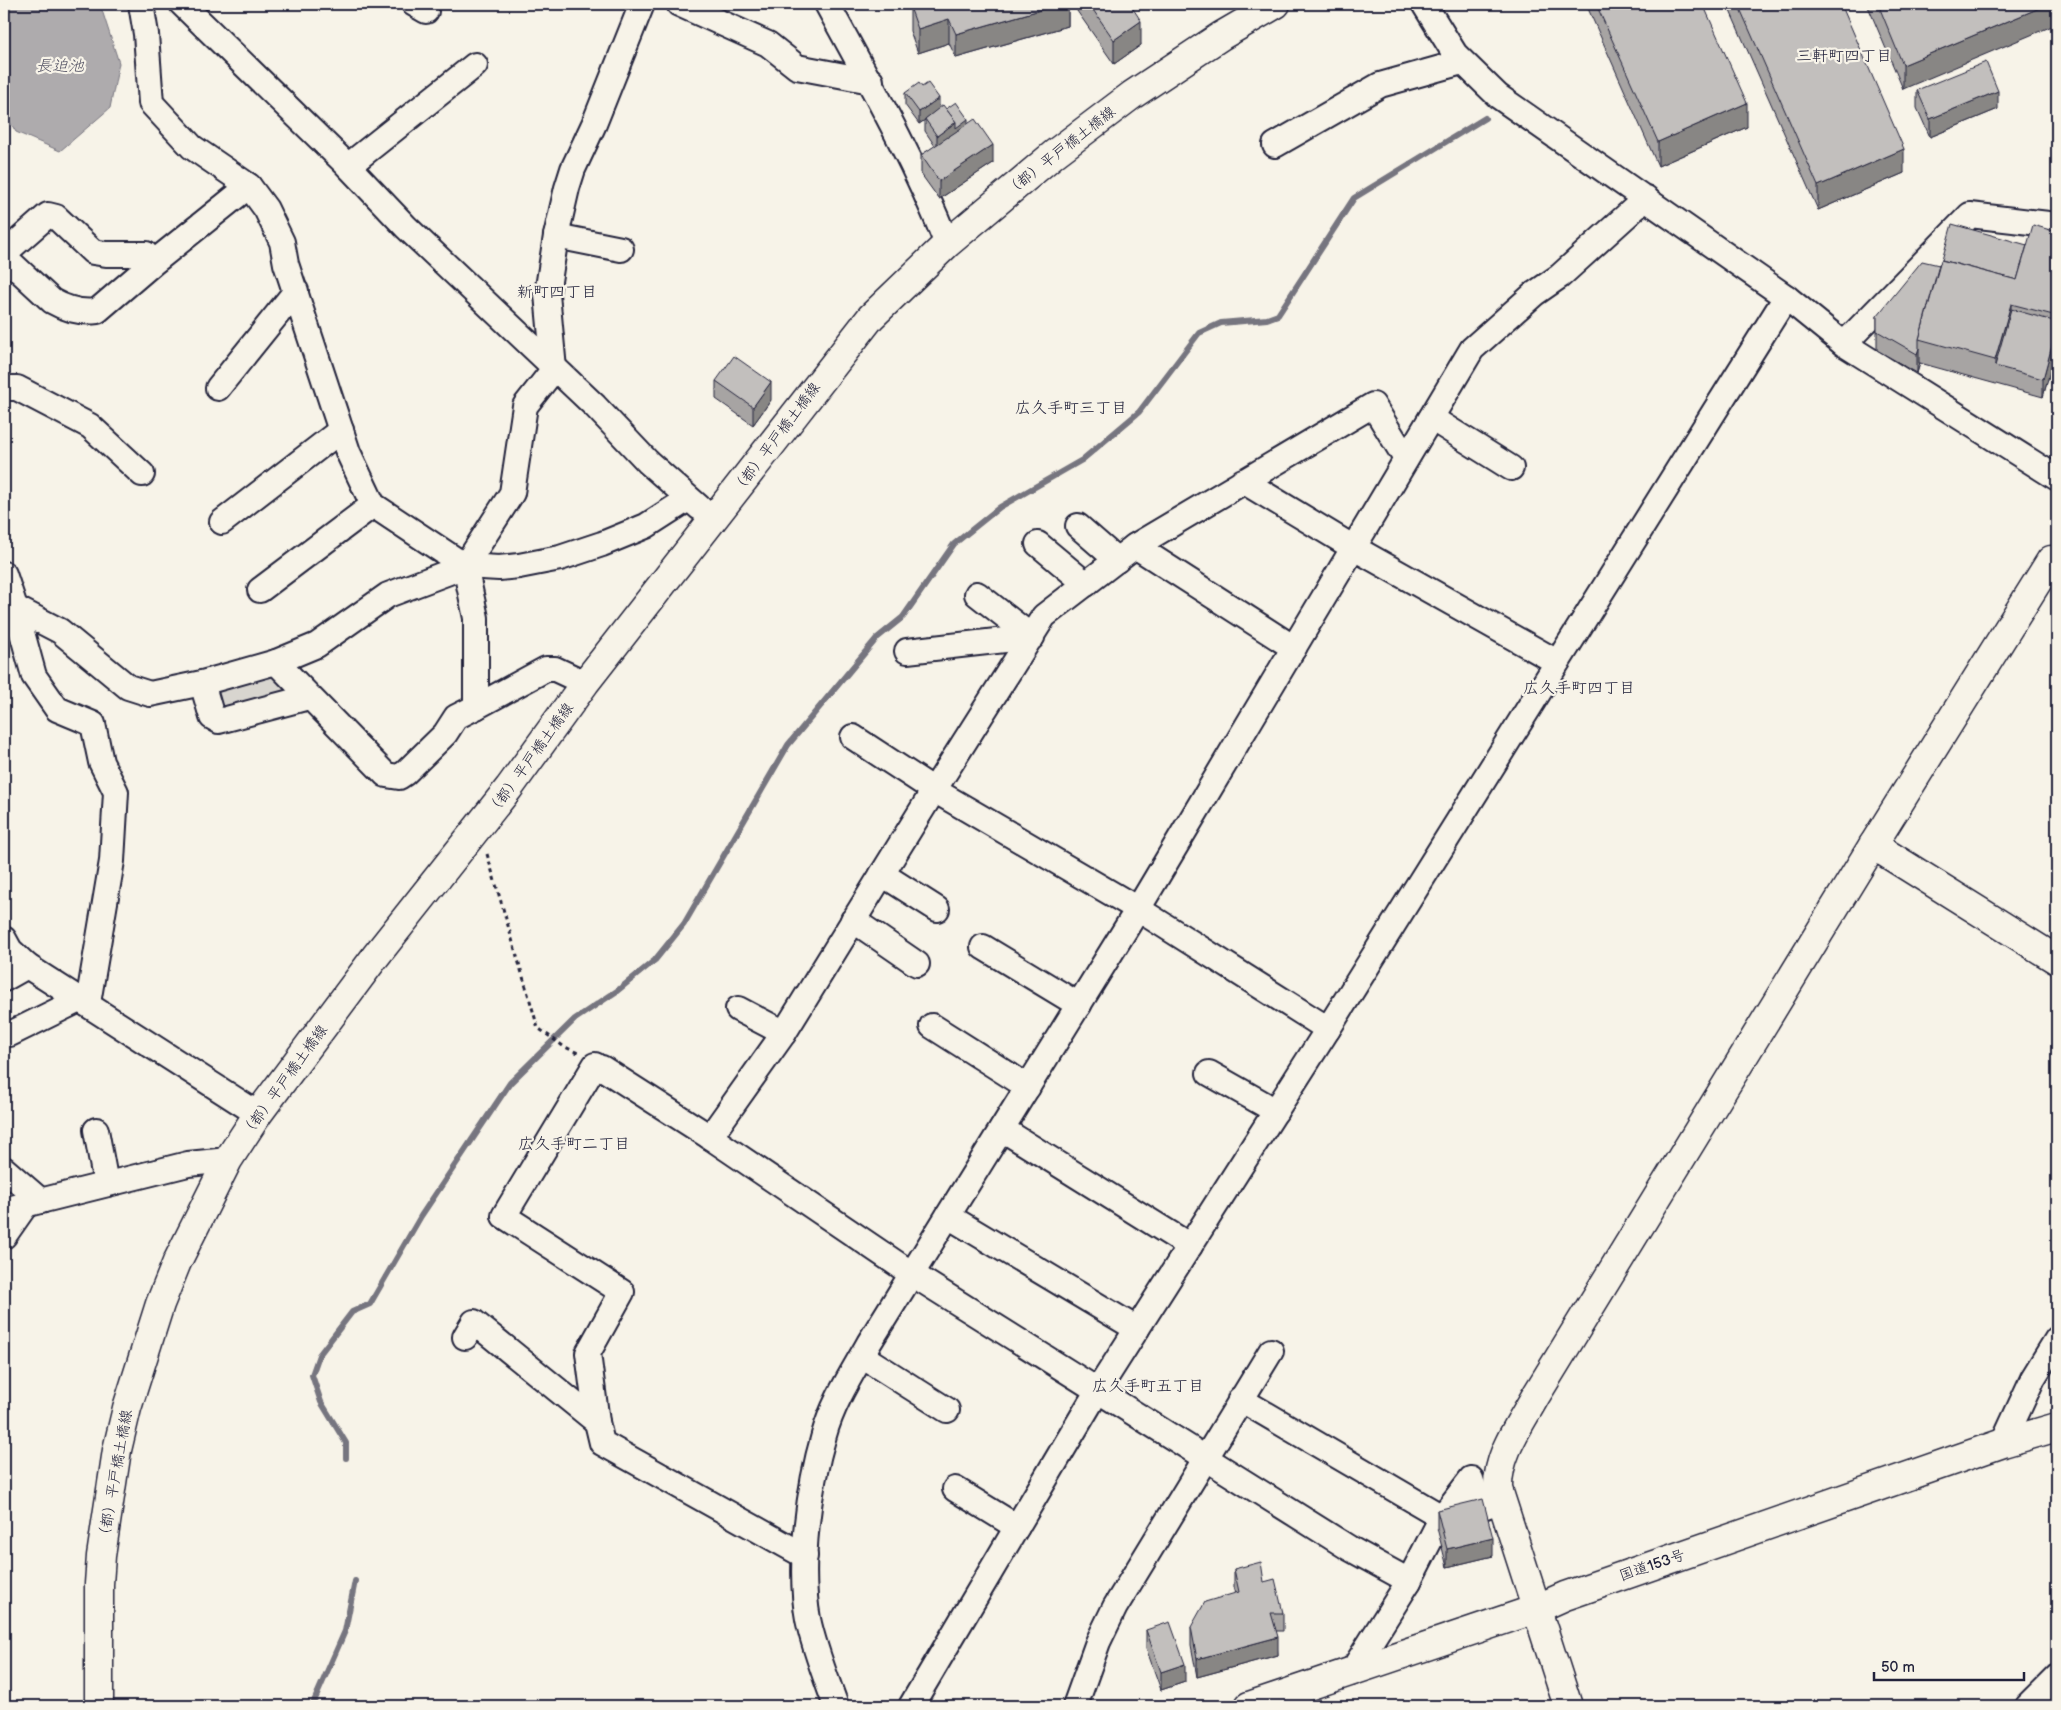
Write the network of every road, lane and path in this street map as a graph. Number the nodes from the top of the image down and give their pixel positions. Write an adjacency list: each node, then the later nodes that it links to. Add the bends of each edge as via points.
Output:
1 (141, 4): 13 (street, via 150,103 192,147)
2 (642, 4): 16 (street, via 594,124 572,169)
3 (679, 4): 10 (street, via 768,44 797,67)
4 (828, 4): 10 (street)
5 (1424, 4): 8 (street)
6 (1270, 5): 17 (main road, （都）平戸橋土橋線, via 1132,95 1054,154)
7 (190, 6): 12 (street)
8 (1462, 62): 11 (street, via 1380,85); 14 (street, via 1498,96)
9 (475, 65): 12 (street)
10 (871, 81): 17 (street)
11 (1275, 145)
12 (348, 166): 23 (street, via 406,227)
13 (248, 186): 19 (street); 20 (street, via 266,209 282,242)
14 (1646, 198): 21 (street); 26 (street, via 1560,276 1534,294 1472,349)
15 (2057, 225): 22 (street, via 1970,215)
16 (556, 236): 18 (street); 23 (street, via 547,294)
17 (947, 244): 35 (main road, （都）平戸橋土橋線, via 871,317)
18 (621, 249)
19 (153, 263): 19 (street, via 97,312 86,313 52,302 10,262 7,251 48,215 56,217 93,252 146,254)
20 (296, 291): 25 (street); 27 (street)
21 (1786, 298): 22 (street); 52 (street)
22 (1844, 344): 31 (street)
23 (554, 369): 33 (street); 42 (street, via 525,406 512,493)
24 (4, 388): 30 (street, via 17,388 90,426)
25 (218, 388)
26 (1431, 418): 28 (street); 29 (street)
27 (341, 430): 34 (street); 36 (street)
28 (1406, 460): 32 (street, via 1373,405); 39 (street)
29 (1511, 468)
30 (142, 474)
31 (2057, 478)
32 (1243, 481): 39 (street); 40 (street)
33 (688, 499): 35 (street); 42 (street, via 646,526 560,558 499,568)
34 (373, 505): 42 (street); 45 (street)
35 (713, 520): 54 (main road, （都）平戸橋土橋線)
36 (222, 522)
37 (1078, 526): 40 (street)
38 (1038, 544): 44 (street)
39 (1354, 548): 49 (street); 52 (street)
40 (1126, 553): 44 (street); 49 (street)
41 (2051, 560): 60 (main road)
42 (465, 566): 51 (street, via 388,595 317,645); 56 (street, via 476,618)
43 (4, 574): 47 (street)
44 (1086, 584): 48 (street, via 1044,616)
45 (260, 590)
46 (977, 594): 48 (street)
47 (10, 605): 53 (street, via 60,631 128,687 150,694); 71 (street, via 34,676 57,709 93,724 101,762 116,792 112,861)
48 (1032, 636): 50 (street); 58 (street)
49 (1294, 648): 63 (street)
50 (907, 651)
51 (276, 662): 53 (street); 55 (street)
52 (1558, 662): 75 (street)
53 (202, 683): 55 (street, via 212,717 219,721)
54 (585, 683): 56 (street, via 555,669 546,669); 59 (main road, （都）平戸橋土橋線)
55 (309, 697): 56 (street, via 386,775 399,778 445,734 456,717)
56 (476, 707)
57 (854, 737): 58 (street)
58 (934, 790): 61 (street); 63 (street)
59 (479, 827): 78 (path, via 538,1028); 82 (main road, （都）平戸橋土橋線, via 375,957)
60 (1873, 845): 67 (main road); 107 (main road, via 1535,1397 1501,1462 1497,1475)
61 (882, 874): 62 (street); 64 (street)
62 (937, 909)
63 (1138, 909): 72 (street); 75 (street)
64 (853, 920): 68 (street); 76 (street)
65 (4, 938): 69 (street, via 10,950)
66 (983, 947): 72 (street)
67 (2057, 960)
68 (917, 964)
69 (27, 966): 70 (street); 71 (street)
70 (4, 978)
71 (84, 1001): 77 (street); 82 (street)
72 (1079, 1005): 80 (street)
73 (738, 1009): 76 (street)
74 (932, 1026): 80 (street)
75 (1328, 1029): 81 (street)
76 (784, 1033): 85 (street)
77 (10, 1034)
78 (563, 1046)
79 (1209, 1073): 81 (street)
80 (1028, 1088): 83 (street)
81 (1276, 1111): 92 (street)
82 (258, 1114): 86 (main road, （都）平戸橋土橋線)
83 (1002, 1129): 90 (street); 92 (street)
84 (96, 1130): 88 (street)
85 (710, 1137): 93 (street); 102 (street, via 598,1066 504,1216 622,1292 588,1353)
86 (228, 1160): 88 (street, via 188,1164); 115 (main road, （都）平戸橋土橋線, via 177,1262 160,1304 119,1441 104,1527 99,1584)
87 (4, 1169): 89 (street)
88 (106, 1184): 89 (street)
89 (23, 1205): 91 (street)
90 (948, 1216): 93 (street); 94 (street)
91 (4, 1236)
92 (1190, 1246): 94 (street)
93 (912, 1274): 98 (street); 99 (street)
94 (1137, 1329): 99 (street)
95 (466, 1337): 102 (street, via 474,1322)
96 (2057, 1339): 104 (street, via 2033,1378)
97 (1271, 1351): 100 (street)
98 (862, 1356): 101 (street); 110 (street, via 838,1399 824,1434 815,1473)
99 (1098, 1390): 105 (street); 109 (street)
100 (1240, 1399): 105 (street); 108 (street)
101 (947, 1410)
102 (597, 1422): 110 (street, via 602,1443)
103 (2057, 1427): 104 (main road, 国道153号)
104 (2003, 1443): 112 (main road, 国道153号, via 1565,1596)
105 (1204, 1458): 111 (street, via 1349,1548); 118 (street, via 1115,1607 1098,1642)
106 (955, 1489): 109 (street)
107 (1502, 1500): 108 (street, via 1480,1508 1471,1479); 112 (main road)
108 (1442, 1517): 111 (street)
109 (1017, 1527): 117 (street)
110 (805, 1556): 116 (street, via 808,1619)
111 (1409, 1580): 113 (street)
112 (1536, 1609): 113 (main road, 国道153号); 120 (main road)
113 (1351, 1673): 119 (main road, 国道153号)
114 (2057, 1677): 121 (street)
115 (99, 1706)
116 (836, 1706)
117 (911, 1706)
118 (1075, 1706)
119 (1249, 1706)
120 (1568, 1706)
121 (2028, 1706)

